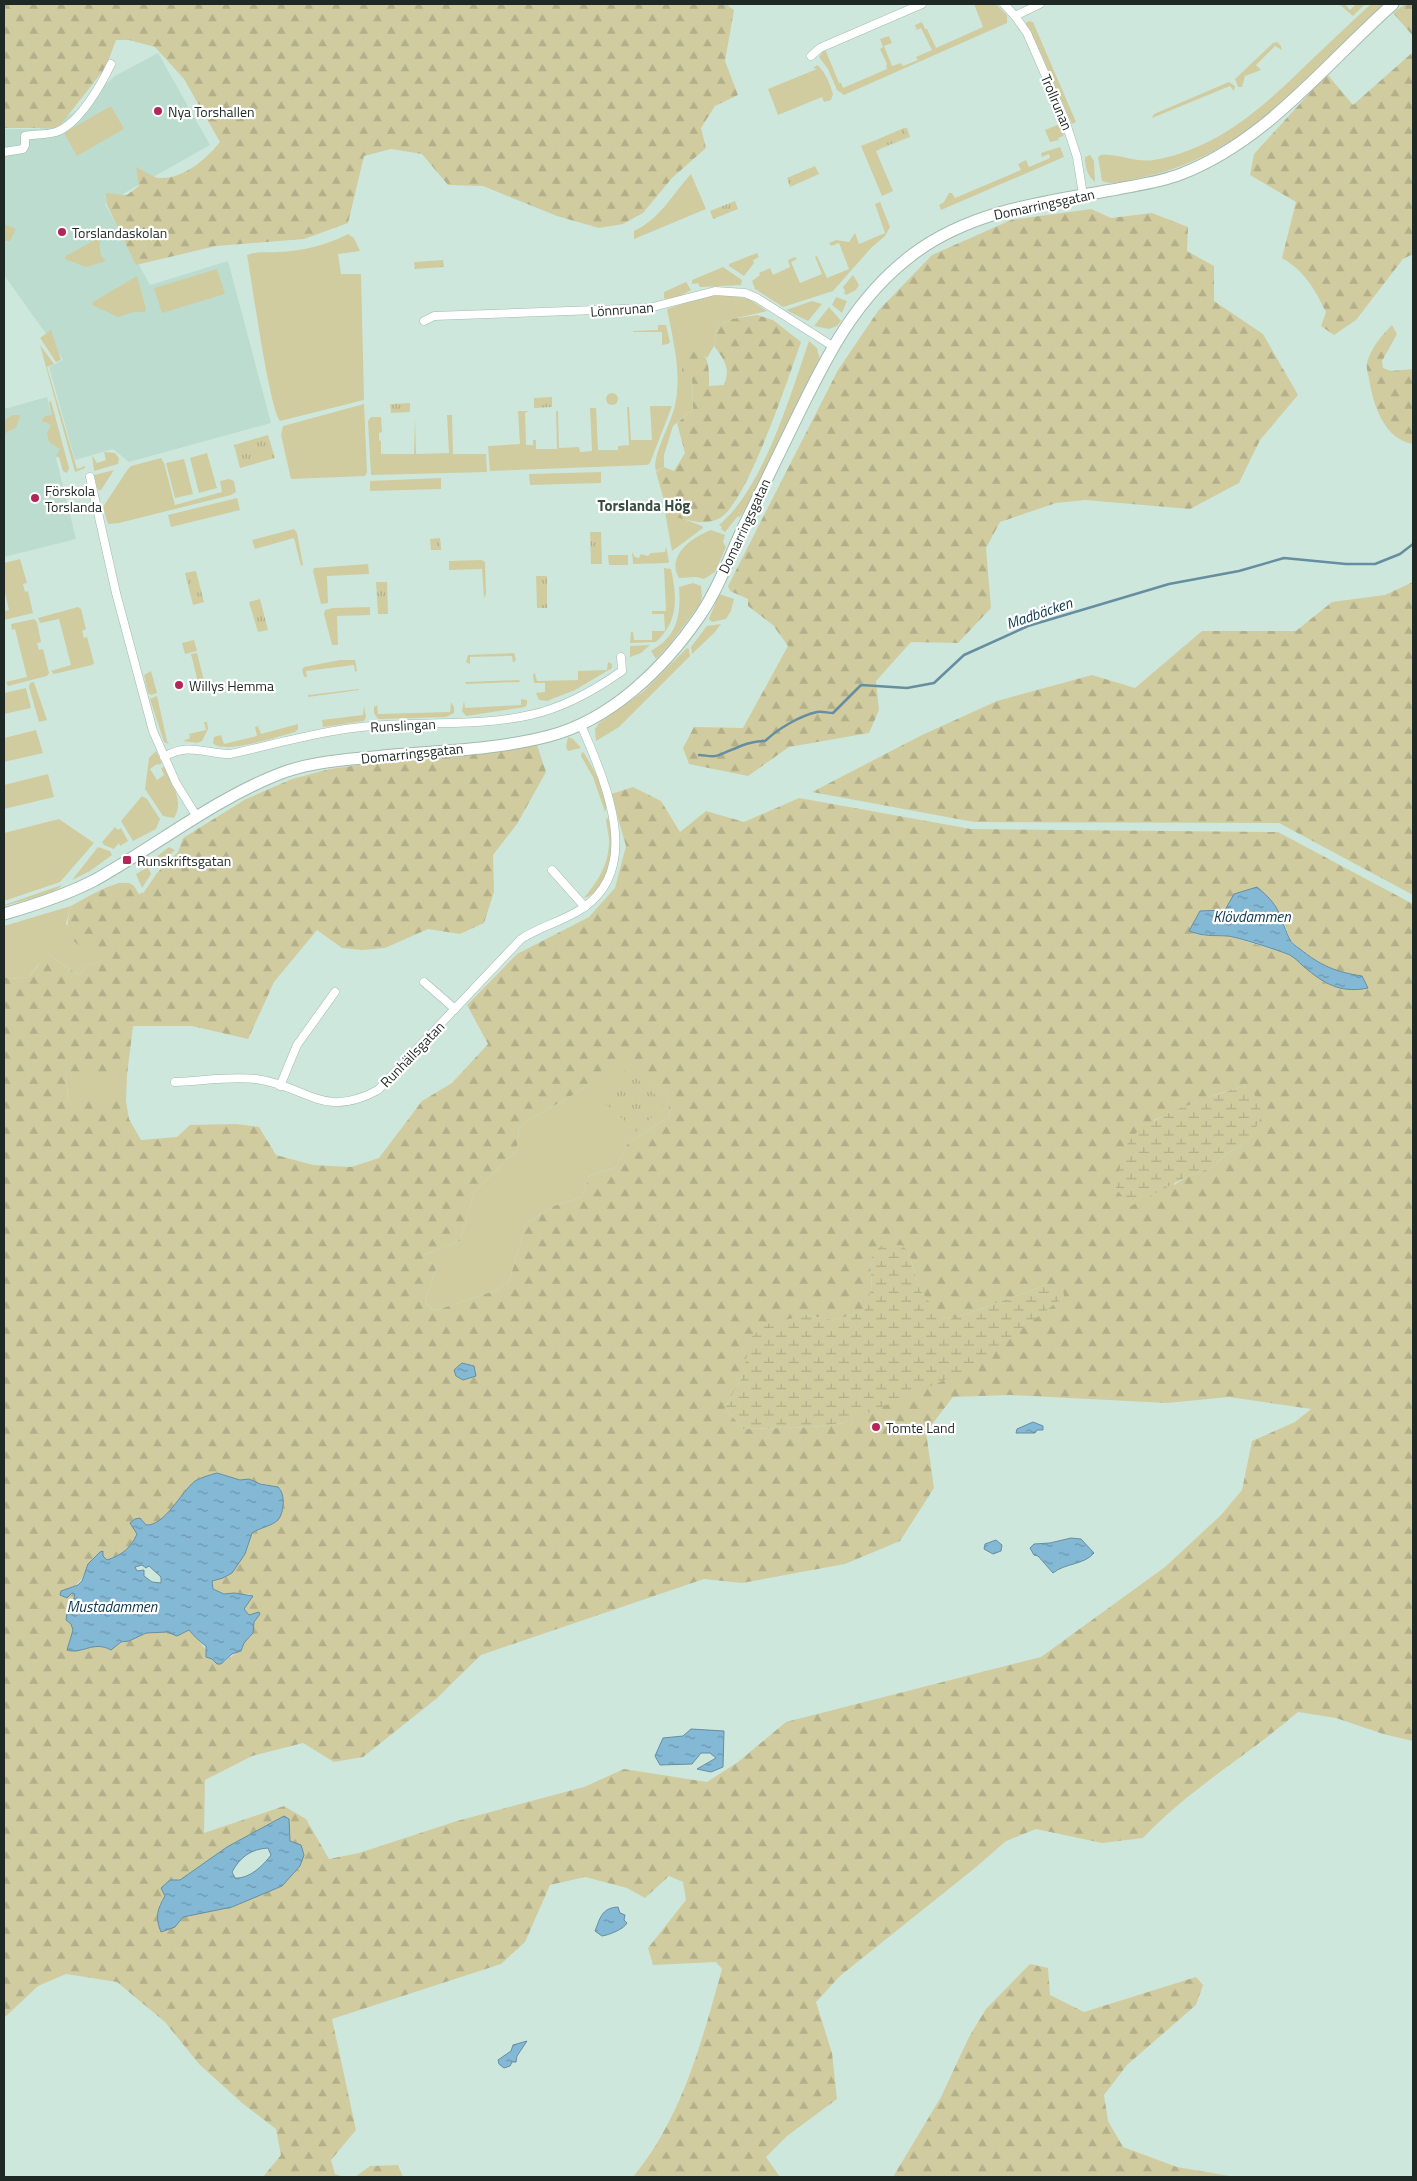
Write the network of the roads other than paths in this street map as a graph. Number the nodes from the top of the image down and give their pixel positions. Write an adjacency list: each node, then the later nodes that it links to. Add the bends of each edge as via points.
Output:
1 (922, 4): 6 (street, via 820,48)
2 (1004, 4): 5 (street, Trollrunan)
3 (1040, 4): 5 (street)
4 (1393, 4): 9 (street, Domarringsgatan, via 1262,127 1226,152 1164,180)
5 (1016, 16): 9 (street, Trollrunan, via 1032,42 1065,120 1075,148)
6 (811, 56)
7 (111, 64): 8 (street, via 86,104 67,125 54,132 25,136 23,148)
8 (4, 152)
9 (1083, 195): 11 (street, Domarringsgatan, via 1003,211 972,222 924,247 874,289 857,308)
10 (424, 320): 11 (street, Lönnrunan, via 434,316 649,308 715,291 731,291 757,298)
11 (834, 346): 14 (street, Domarringsgatan, via 701,614 644,681)
12 (90, 477): 15 (street, via 132,657 153,731)
13 (621, 657): 15 (street, Runslingan, via 622,671 609,680 561,705 529,715 371,726 304,736 230,754 182,749)
14 (580, 725): 16 (street, Domarringsgatan, via 518,742 306,765 232,796); 18 (street, Runhällsgatan, via 604,784 616,837 611,870)
15 (164, 757): 16 (street)
16 (198, 817): 19 (street, Domarringsgatan, via 92,881)
17 (552, 870): 18 (street)
18 (585, 907): 22 (street, Runhällsgatan, via 521,939)
19 (4, 914)
20 (424, 982): 22 (street, Runhällsgatan)
21 (336, 992): 24 (street, via 299,1041)
22 (455, 1008): 24 (street, Runhällsgatan, via 378,1090 363,1098 352,1102 329,1102)
23 (175, 1082): 24 (street, Runhällsgatan, via 248,1078)
24 (280, 1086)

